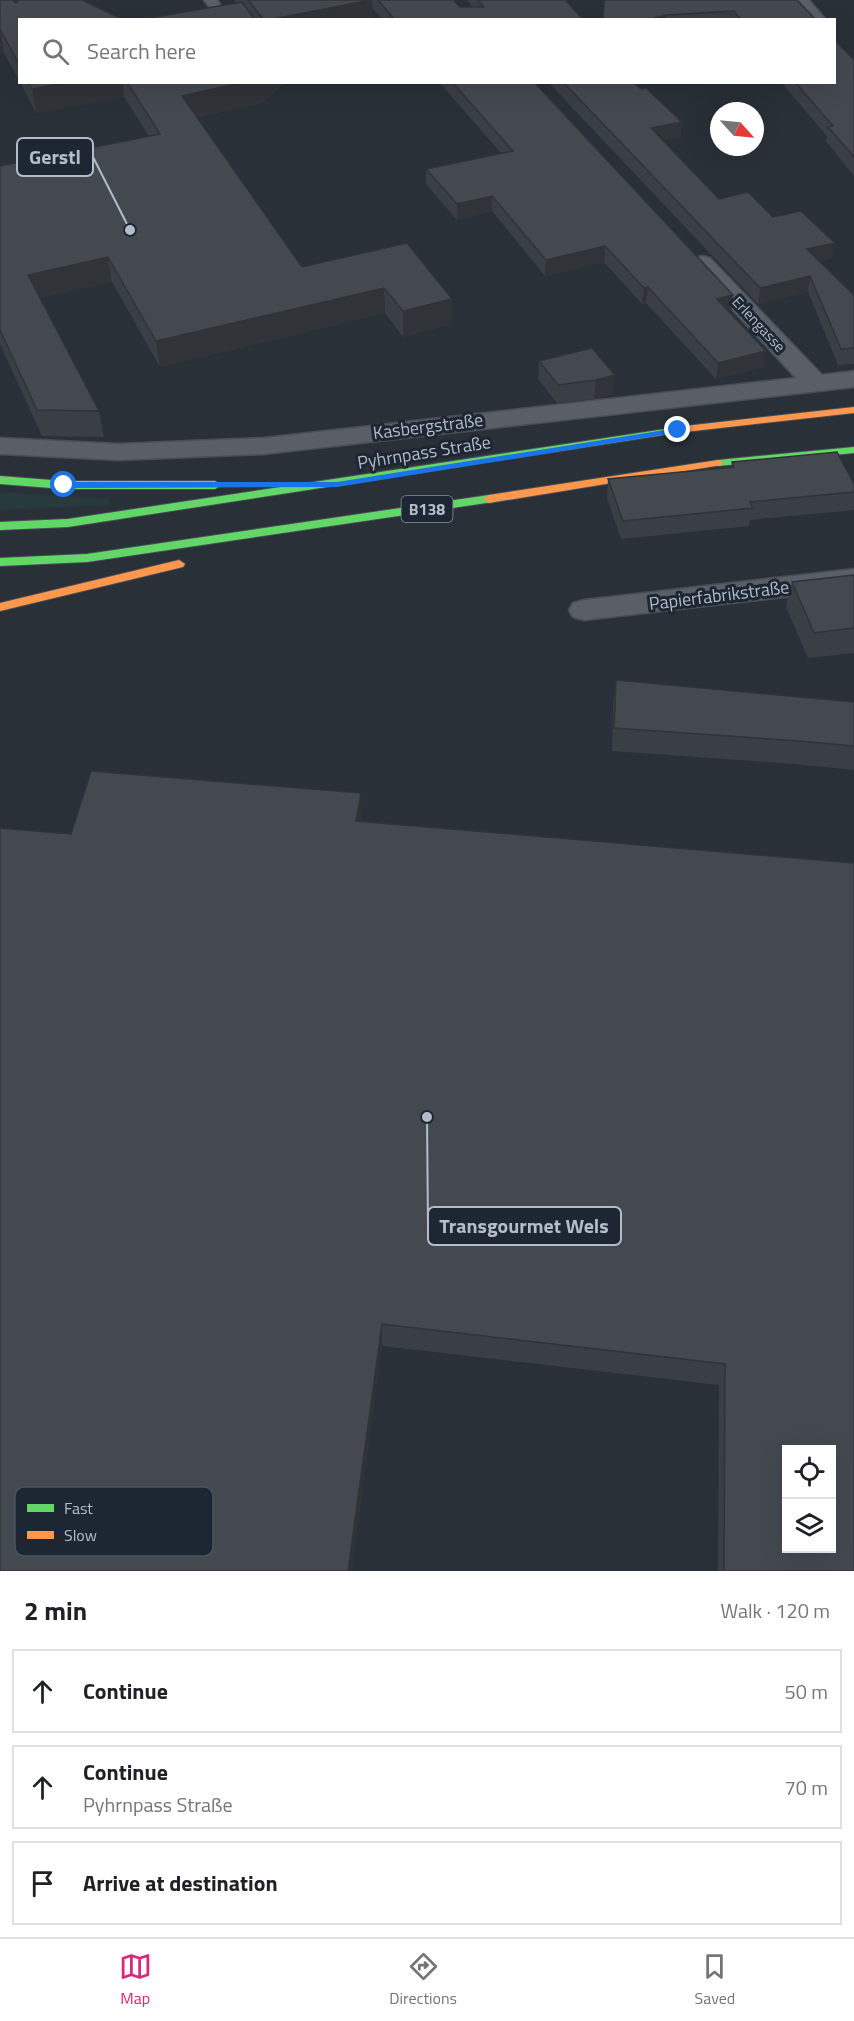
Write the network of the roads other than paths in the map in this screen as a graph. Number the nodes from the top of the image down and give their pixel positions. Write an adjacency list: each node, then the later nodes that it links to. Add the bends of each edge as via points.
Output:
1 (210, 0): 3 (lane)
2 (799, 0): 4 (street)
3 (224, 18)
4 (814, 18)
5 (685, 245): 7 (street, Erlengasse)
6 (854, 379): 7 (street, Kasbergstraße)
7 (814, 382): 9 (street, Kasbergstraße, via 264,446 118,452)
8 (854, 410): 12 (main road, Pyhrnpass Straße / B138, via 678,430)
9 (0, 446)
10 (854, 450): 13 (main road, B138, via 691,466)
11 (0, 480): 12 (main road, via 64,485)
12 (337, 484): 14 (main road, Pyhrnpass Straße / B138, via 68,523)
13 (365, 519): 15 (main road); 17 (main road, B138, via 87,558)
14 (0, 526)
15 (228, 552)
16 (194, 560): 19 (main road)
17 (0, 562)
18 (854, 579): 20 (street, Papierfabrikstraße)
19 (0, 607)
20 (584, 610)

